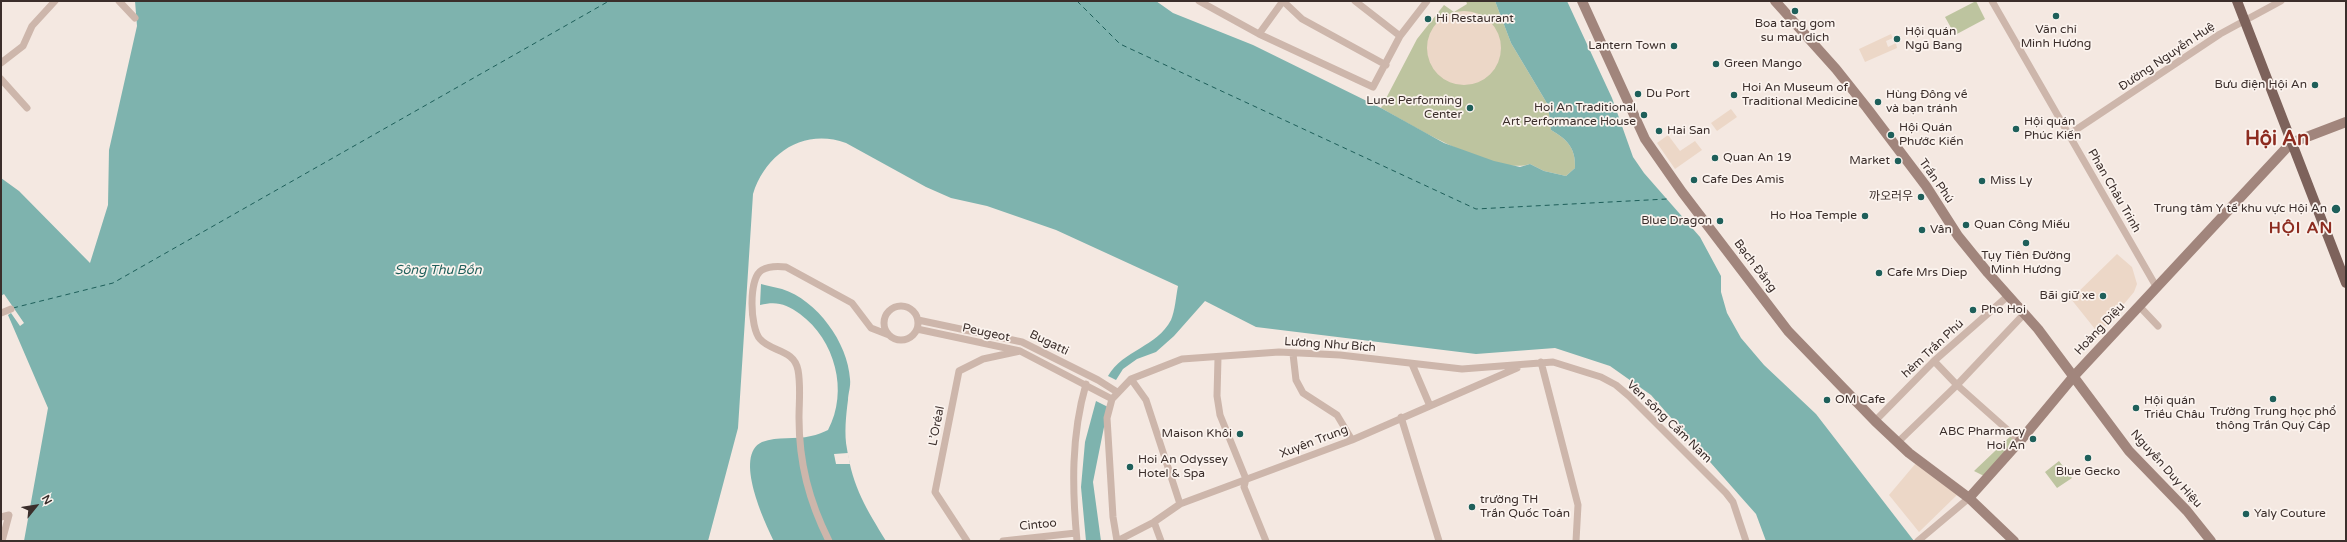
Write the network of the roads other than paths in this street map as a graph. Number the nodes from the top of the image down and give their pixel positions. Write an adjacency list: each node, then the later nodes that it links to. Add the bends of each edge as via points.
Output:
1 (55, 1): 16 (street, via 32,26 24,46)
2 (119, 1): 12 (street)
3 (1199, 1): 14 (street)
4 (1283, 1): 14 (street); 17 (street, via 1302,18)
5 (1355, 1): 15 (street)
6 (1427, 1): 15 (street)
7 (1582, 1): 49 (street, Bạch Đằng, via 1645,139 1788,331)
8 (1776, 1): 25 (street, Trần Phú, via 1867,108 1926,186 1958,236)
9 (1992, 1): 21 (street, Phan Châu Trinh)
10 (2237, 1): 13 (main road)
11 (2281, 1): 13 (street, Đường Nguyễn Huệ)
12 (135, 18)
13 (2246, 20): 21 (street, Đường Nguyễn Huệ, via 2220,34); 22 (main road)
14 (1259, 34): 17 (street, via 1373,87)
15 (1400, 36): 17 (street)
16 (1, 63)
17 (1386, 65)
18 (1, 79): 19 (street)
19 (27, 108)
20 (2346, 122): 22 (street)
21 (2068, 135): 24 (street, Phan Châu Trinh)
22 (2291, 143): 23 (main road); 24 (street, Hoàng Diệu)
23 (2346, 283)
24 (2157, 288): 26 (street, Hoàng Diệu)
25 (2009, 295): 29 (street, Trần Phú); 38 (street, hẻm Trần Phú)
26 (2140, 306): 31 (street); 41 (street, Hoàng Diệu)
27 (11, 309): 28 (street)
28 (1, 313)
29 (2025, 313): 41 (street, Trần Phú); 44 (street)
30 (918, 320): 32 (street); 33 (street, via 907,308 891,310 885,319); 45 (street, Bugatti, via 1022,342)
31 (2158, 326)
32 (917, 329): 33 (street, via 904,340); 34 (street, Peugeot)
33 (889, 335): 62 (street, via 871,328 852,303 786,267 774,266 762,270 756,276 752,297 758,337 768,346 790,355 798,368 801,461 806,486)
34 (1020, 351): 43 (street, Peugeot); 63 (street, L’Oréal, via 983,359 959,371 935,492)
35 (1293, 354): 36 (street, Lương Như Bích, via 1279,352); 39 (street, Lương Như Bích, via 1340,355); 50 (street, via 1296,380 1303,393 1337,415)
36 (1218, 358): 42 (street, Lương Như Bích, via 1203,356 1182,359); 53 (street, via 1217,396 1220,416)
37 (1541, 362): 40 (street, Lương Như Bích); 70 (street, via 1578,505); 71 (street, Ven sông Cẩm Nam, via 1553,362 1601,377 1629,396 1726,493 1733,502)
38 (1934, 362): 44 (street); 49 (street, hẻm Trần Phú)
39 (1412, 364): 40 (street, Lương Như Bích, via 1462,369); 47 (street)
40 (1521, 366): 47 (street, Xuyên Trung)
41 (2074, 376): 51 (street, Hoàng Diệu); 74 (street, Nguyễn Duy Hiệu, via 2129,451 2187,511)
42 (1131, 380): 45 (street, Lương Như Bích); 55 (street, via 1146,400)
43 (1086, 384): 46 (street, Peugeot); 58 (street, via 1077,425 1073,472)
44 (1958, 385): 51 (street); 52 (street)
45 (1117, 392): 46 (street, Lương Như Bích)
46 (1112, 399): 66 (street, Lương Như Bích, via 1107,418 1113,517)
47 (1430, 406): 48 (street, Xuyên Trung)
48 (1401, 417): 50 (street, Xuyên Trung); 69 (street)
49 (1875, 421): 52 (street, Bạch Đằng)
50 (1352, 440): 53 (street, Xuyên Trung)
51 (2020, 441): 54 (street, Hoàng Diệu)
52 (1898, 442): 54 (street, Bạch Đằng)
53 (1246, 479): 55 (street, Xuyên Trung); 68 (street, via 1244,487)
54 (1969, 498): 72 (street, Hoàng Diệu); 73 (street, Bạch Đằng)
55 (1180, 504): 57 (street, Xuyên Trung)
56 (1, 517): 61 (street, via 9,515)
57 (1154, 522): 66 (street, Xuyên Trung); 67 (street)
58 (1076, 533): 59 (street, Cintoo); 65 (street)
59 (1049, 538): 60 (street, Cintoo)
60 (1028, 539): 64 (street, Cintoo)
61 (2, 541)
62 (829, 541)
63 (967, 541)
64 (1004, 541)
65 (1077, 541)
66 (1117, 541)
67 (1161, 541)
68 (1266, 541)
69 (1439, 541)
70 (1576, 541)
71 (1746, 541)
72 (1918, 541)
73 (2014, 541)
74 (2211, 541)

